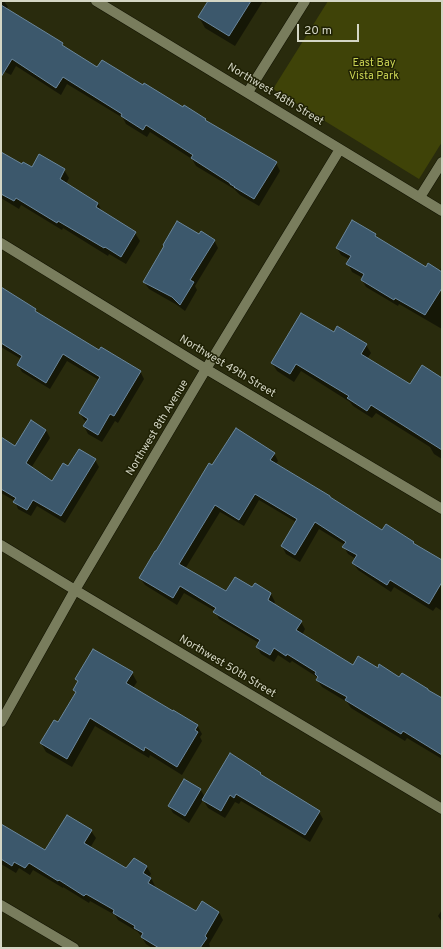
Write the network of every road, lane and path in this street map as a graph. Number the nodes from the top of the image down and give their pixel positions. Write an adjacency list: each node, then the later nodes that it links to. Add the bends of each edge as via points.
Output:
1 (96, 1): 3 (street, Northwest 48th Street)
2 (305, 1): 3 (street)
3 (248, 92): 4 (street, Northwest 48th Street)
4 (340, 149): 6 (street, Northwest 48th Street); 9 (street, Northwest 8th Avenue)
5 (442, 162): 6 (street)
6 (420, 197): 7 (street, Northwest 48th Street)
7 (442, 211)
8 (1, 244): 9 (street, Northwest 49th Street)
9 (206, 369): 10 (street, Northwest 49th Street); 12 (street, Northwest 8th Avenue)
10 (442, 509)
11 (1, 545): 12 (street, Northwest 50th Street)
12 (76, 590): 13 (street, Northwest 8th Avenue); 14 (street, Northwest 50th Street)
13 (1, 722)
14 (442, 809)
15 (1, 905): 16 (street)
16 (74, 948)

